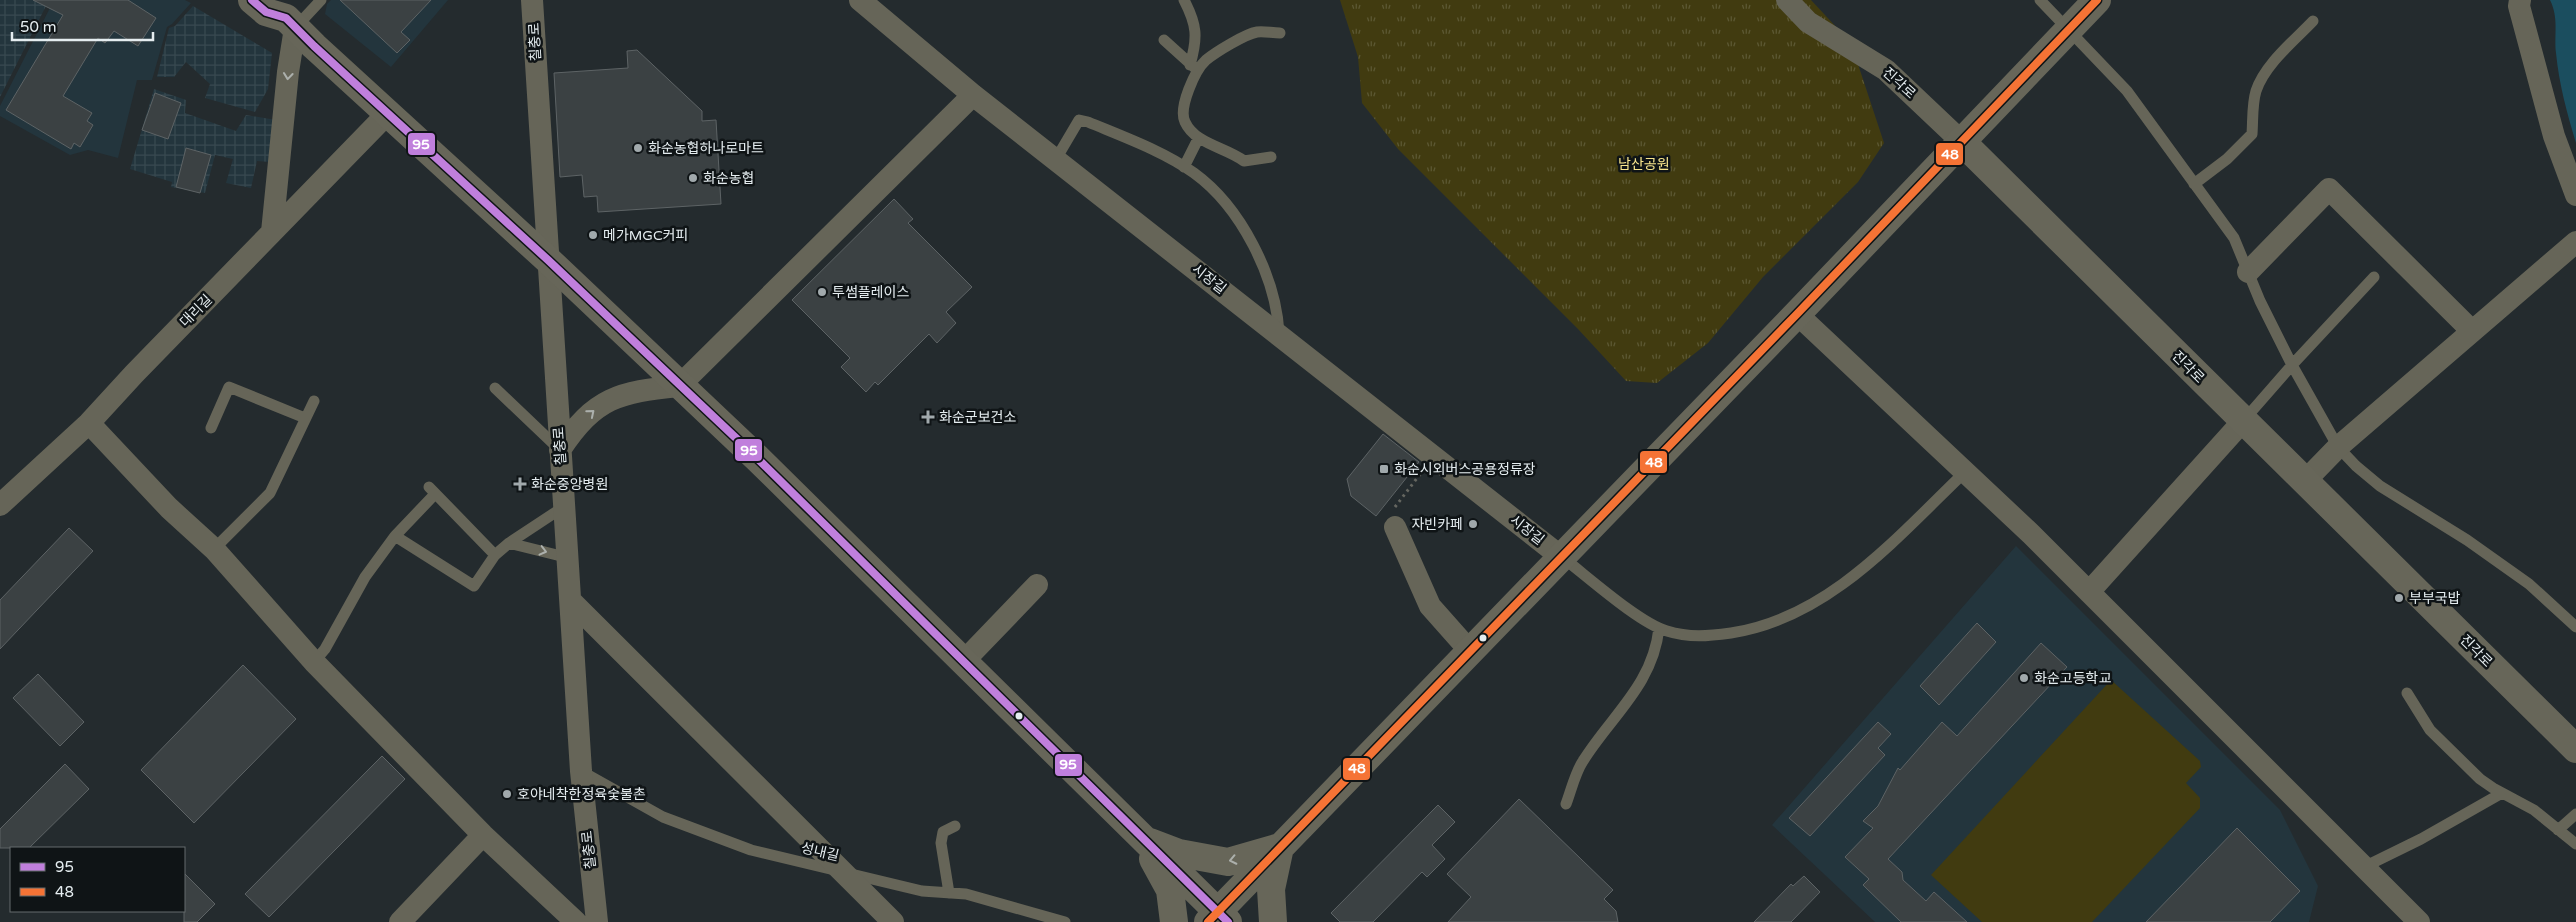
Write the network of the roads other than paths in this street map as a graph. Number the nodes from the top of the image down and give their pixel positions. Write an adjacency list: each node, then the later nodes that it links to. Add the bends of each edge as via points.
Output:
1 (252, 0): 10 (street, via 266,12)
2 (321, 0): 10 (lane)
3 (532, 0): 27 (street, 칠충로)
4 (860, 0): 16 (street, 시장길)
5 (1184, 0): 15 (lane, via 1195,24)
6 (1787, 0): 19 (street, 진각로, via 1808,22 1886,70)
7 (2040, 0): 12 (lane)
8 (2097, 0): 12 (street)
9 (2520, 0): 24 (street, via 2539,85)
10 (289, 15): 17 (street); 25 (street, one-way to 25, via 288,72)
11 (2313, 21): 23 (lane, via 2259,84 2252,134 2227,159)
12 (2068, 30): 19 (street); 23 (lane, via 2127,91)
13 (1280, 33): 15 (lane, via 1256,32)
14 (1164, 40): 15 (lane)
15 (1194, 68): 18 (lane, via 1183,111 1184,121)
16 (973, 95): 21 (street, 시장길); 34 (street)
17 (389, 112): 25 (street, 대리길); 27 (street)
18 (1198, 139): 20 (lane, via 1244,160); 22 (lane)
19 (1961, 141): 30 (street); 38 (street, 진각로)
20 (1271, 157)
21 (1056, 159): 22 (lane, via 1079,120 1113,132); 32 (street, 시장길)
22 (1184, 167): 32 (lane, via 1214,189 1259,255 1273,295)
23 (2194, 184): 28 (lane, via 2234,238)
24 (2576, 195)
25 (272, 232): 39 (street, 대리길)
26 (2576, 242): 31 (street)
27 (548, 260): 34 (street); 42 (street, 칠충로)
28 (2248, 272): 31 (street, via 2329,189); 33 (lane)
29 (2374, 278): 33 (lane)
30 (1798, 314): 43 (street); 52 (street)
31 (2472, 330): 41 (street)
32 (1279, 334): 52 (street, 시장길)
33 (2292, 365): 38 (lane); 41 (lane)
34 (679, 386): 42 (street, one-way to 34, via 575,428 602,404 620,395); 61 (street)
35 (495, 388): 42 (lane)
36 (314, 400): 37 (lane)
37 (305, 418): 40 (lane, via 230,387); 50 (lane, via 270,493)
38 (2243, 421): 44 (street, 진각로); 55 (street)
39 (89, 423): 45 (street, 대리길); 50 (street, via 169,508)
40 (211, 428)
41 (2338, 447): 44 (street); 57 (lane, via 2380,486 2496,559)
42 (560, 450): 46 (street, 칠충로)
43 (1965, 472): 55 (street); 58 (lane, via 1857,573 1811,606 1764,626 1703,637)
44 (2304, 482): 63 (street, 진각로)
45 (3, 497)
46 (565, 506): 49 (lane); 53 (street, 칠충로)
47 (1395, 527): 59 (street, via 1430,606)
48 (395, 536): 51 (lane, via 474,586); 51 (lane, via 432,491); 60 (lane, via 365,576 325,649)
49 (509, 543): 51 (lane); 53 (lane, one-way to 53)
50 (214, 549): 60 (street)
51 (495, 555)
52 (1560, 556): 58 (lane); 59 (street)
53 (568, 558): 56 (street, 칠충로)
54 (1037, 585): 61 (street)
55 (2089, 592): 74 (street)
56 (571, 601): 64 (street, 칠충로); 75 (street)
57 (2574, 621)
58 (1659, 628): 66 (lane, via 1646,672 1625,707 1582,762)
59 (1469, 650): 73 (street)
60 (314, 662): 70 (street)
61 (963, 662): 71 (street)
62 (2407, 693): 65 (lane, via 2430,730 2480,779)
63 (2572, 738)
64 (581, 771): 75 (lane, 성내길, via 663,817 708,836); 80 (street, 칠충로)
65 (2502, 792): 69 (lane, via 2534,810); 74 (lane, via 2421,839)
66 (1566, 804)
67 (2576, 814): 69 (lane)
68 (955, 826): 76 (lane, via 943,832 941,843)
69 (2558, 830): 72 (lane)
70 (483, 835): 78 (street); 79 (street)
71 (1142, 838): 73 (street, one-way to 71, via 1228,862 1179,853); 77 (street); 83 (street, via 1170,890)
72 (2576, 844)
73 (1280, 847): 77 (street); 84 (street, via 1271,889)
74 (2364, 867): 85 (street)
75 (841, 872): 76 (lane, 성내길, via 922,891); 81 (street)
76 (949, 893): 82 (lane, 성내길, via 966,894)
77 (1218, 919)
78 (400, 922)
79 (576, 922)
80 (597, 922)
81 (893, 922)
82 (1065, 922)
83 (1174, 922)
84 (1273, 922)
85 (2419, 922)

